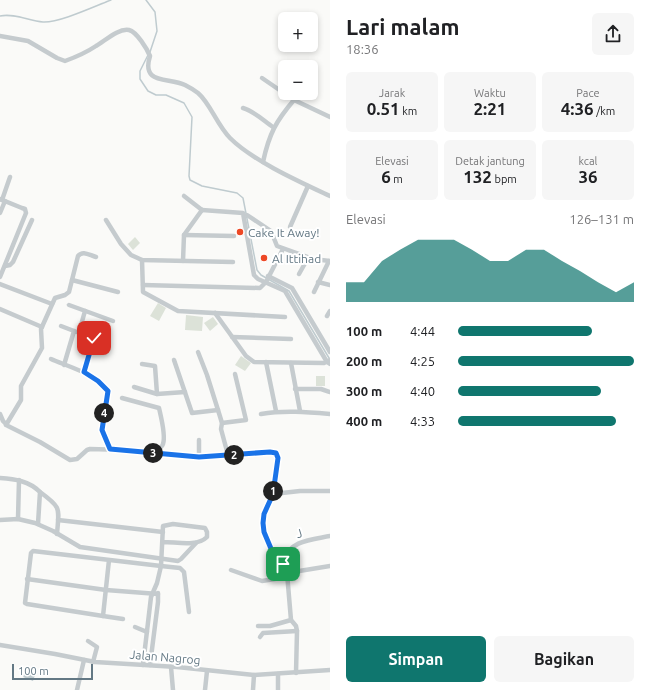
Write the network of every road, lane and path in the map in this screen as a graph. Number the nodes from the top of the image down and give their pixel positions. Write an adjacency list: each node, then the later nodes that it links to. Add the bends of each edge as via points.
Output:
1 (0, 36): 8 (street, via 28,41 66,61 114,34 129,30 148,51 148,66 152,76 185,84 196,92 204,99 230,139)
2 (262, 78): 3 (street)
3 (278, 89)
4 (294, 100): 6 (street); 7 (street)
5 (243, 108): 7 (street)
6 (330, 117)
7 (273, 127): 8 (street)
8 (262, 162): 10 (street)
9 (10, 177): 13 (street)
10 (308, 186): 12 (street); 19 (street)
11 (184, 196): 14 (street)
12 (330, 196)
13 (2, 200): 15 (street); 29 (street, via 24,209 26,213)
14 (202, 210): 16 (street); 20 (street)
15 (0, 214)
16 (245, 214): 22 (street, via 271,231 277,246); 34 (street, via 254,275)
17 (32, 220): 29 (street, via 13,262)
18 (106, 220): 25 (street, via 131,256)
19 (290, 227)
20 (184, 235): 21 (street); 26 (street)
21 (234, 236)
22 (283, 249): 24 (street); 31 (street)
23 (96, 257): 33 (street, via 80,253)
24 (308, 258): 27 (street); 30 (street)
25 (142, 260): 26 (street); 37 (street)
26 (183, 261): 28 (street)
27 (329, 261): 35 (street)
28 (233, 262)
29 (5, 266): 32 (street)
30 (299, 274)
31 (268, 276): 34 (street); 58 (street, via 292,288)
32 (0, 277)
33 (72, 280): 39 (street); 41 (street, via 69,292 55,297)
34 (266, 282): 37 (street, via 261,288); 62 (street, via 285,291)
35 (318, 282): 38 (street); 40 (street)
36 (0, 284): 41 (street)
37 (143, 285): 46 (street, via 143,292 178,311)
38 (330, 285)
39 (118, 292)
40 (314, 292)
41 (52, 304): 51 (street)
42 (69, 305): 44 (street)
43 (0, 309): 51 (street)
44 (85, 311): 49 (street); 52 (street)
45 (330, 311): 48 (street)
46 (215, 313): 47 (street); 53 (street)
47 (285, 316)
48 (327, 316)
49 (113, 321)
50 (61, 326): 52 (street)
51 (42, 327): 81 (street, via 42,348 21,386 21,400)
52 (76, 331): 54 (street); 65 (street)
53 (232, 337): 55 (street); 61 (street, via 246,356 254,362)
54 (94, 338): 56 (street); 66 (street)
55 (291, 339)
56 (108, 342)
57 (198, 352): 74 (street)
58 (330, 352)
59 (51, 359): 65 (street)
60 (174, 360): 70 (street)
61 (266, 362): 63 (street); 75 (street)
62 (329, 362): 63 (street)
63 (291, 363): 69 (street)
64 (142, 364): 72 (street, via 155,366)
65 (64, 365): 66 (street)
66 (84, 372): 83 (street, via 108,391 102,430)
67 (235, 374): 80 (street, via 246,420)
68 (134, 387): 72 (street)
69 (295, 389): 71 (street, via 321,389); 76 (street)
70 (185, 392): 72 (street); 74 (street, via 192,413)
71 (330, 392)
72 (158, 394)
73 (122, 398): 84 (street, via 159,408 164,441)
74 (218, 410): 80 (street)
75 (276, 411): 76 (street); 78 (street)
76 (300, 411): 79 (street)
77 (0, 414): 81 (street)
78 (261, 414)
79 (330, 414)
80 (222, 423): 85 (street, via 221,429)
81 (6, 425): 83 (street, via 73,460 78,459 88,449)
82 (199, 440): 86 (street)
83 (110, 449): 84 (street)
84 (154, 453): 86 (street)
85 (228, 455): 86 (street); 91 (street, via 276,453 278,458)
86 (199, 457)
87 (0, 478): 88 (street)
88 (19, 480): 90 (street); 93 (street)
89 (330, 491): 91 (street)
90 (40, 492): 94 (street, via 56,504 59,511); 95 (street)
91 (273, 494): 103 (street, via 264,514 264,530 274,554)
92 (0, 520): 93 (street)
93 (18, 520): 95 (street)
94 (58, 520): 96 (street); 97 (street)
95 (38, 524): 97 (street)
96 (163, 532): 99 (street); 100 (street, via 163,526 166,524 205,528 207,537)
97 (57, 534): 101 (street, via 80,547)
98 (330, 536): 103 (street, J, via 294,545)
99 (163, 542): 100 (street); 101 (street)
100 (196, 543): 101 (street, via 178,561)
101 (162, 559): 104 (street)
102 (109, 560): 104 (street); 108 (street, via 33,551); 110 (street)
103 (282, 562): 107 (street)
104 (161, 566): 109 (street); 113 (street, via 183,570)
105 (330, 566): 107 (street)
106 (231, 570): 107 (street, via 262,581)
107 (287, 575): 116 (street)
108 (27, 579): 110 (street); 114 (street, via 27,604)
109 (157, 584): 111 (street); 112 (street)
110 (106, 590): 111 (street); 114 (street)
111 (152, 594): 112 (street); 120 (street)
112 (158, 594): 127 (street)
113 (189, 612)
114 (103, 616): 115 (street)
115 (122, 619)
116 (291, 620): 117 (street, via 270,626); 119 (street)
117 (258, 626)
118 (135, 627): 120 (street)
119 (297, 631): 121 (street, via 263,633); 131 (street)
120 (147, 632): 126 (street)
121 (260, 637)
122 (88, 641): 125 (street, via 97,647)
123 (0, 645): 124 (street, Jalan Nagrog)
124 (84, 660): 125 (street, Jalan Nagrog); 134 (street)
125 (93, 662): 126 (street, Jalan Nagrog)
126 (143, 665): 127 (street, Jalan Nagrog)
127 (150, 665): 128 (street, Jalan Nagrog)
128 (171, 667): 130 (street, Jalan Nagrog); 135 (street)
129 (330, 670): 131 (street, Jalan Nagrog)
130 (207, 671): 133 (street, Jalan Nagrog); 136 (street)
131 (296, 673): 132 (street, Jalan Nagrog)
132 (278, 674): 133 (street, Jalan Nagrog); 138 (street)
133 (254, 675): 137 (street)
134 (77, 690)
135 (173, 690)
136 (205, 690)
137 (253, 690)
138 (278, 690)

